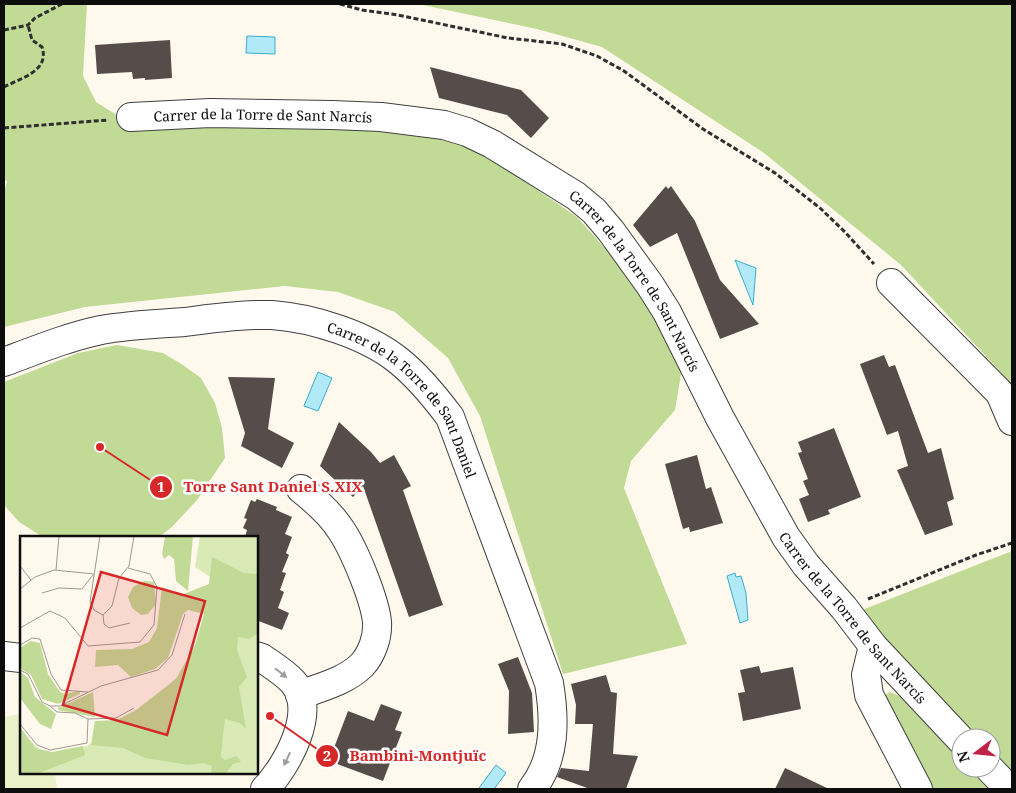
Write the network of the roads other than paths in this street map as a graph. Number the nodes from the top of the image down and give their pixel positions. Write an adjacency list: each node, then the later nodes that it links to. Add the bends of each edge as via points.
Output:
1 (131, 117): 6 (street, Carrer de la Torre de Sant Narcís, via 210,113 332,115 428,122 467,132 570,192 611,230 650,285 786,537)
2 (891, 284): 4 (street, via 1000,393)
3 (4, 362): 14 (street, Carrer de la Torre de Sant Daniel, via 72,337 104,330 272,315 338,329 373,343 398,360 450,417 549,683 553,706 550,751 545,769)
4 (1012, 421)
5 (302, 489): 10 (street, via 342,530 355,554 377,623 376,639 361,665 348,675)
6 (873, 646): 11 (street, Carrer de la Torre de Sant Narcís); 15 (street, via 866,674 869,695)
7 (4, 656): 9 (street)
8 (258, 657): 10 (street, one-way to 10, via 292,682)
9 (20, 658)
10 (300, 695): 13 (street, one-way to 13, via 302,714 298,732 284,767)
11 (951, 729)
12 (999, 778): 16 (street)
13 (265, 789)
14 (532, 789)
15 (918, 789)
16 (1009, 789)

